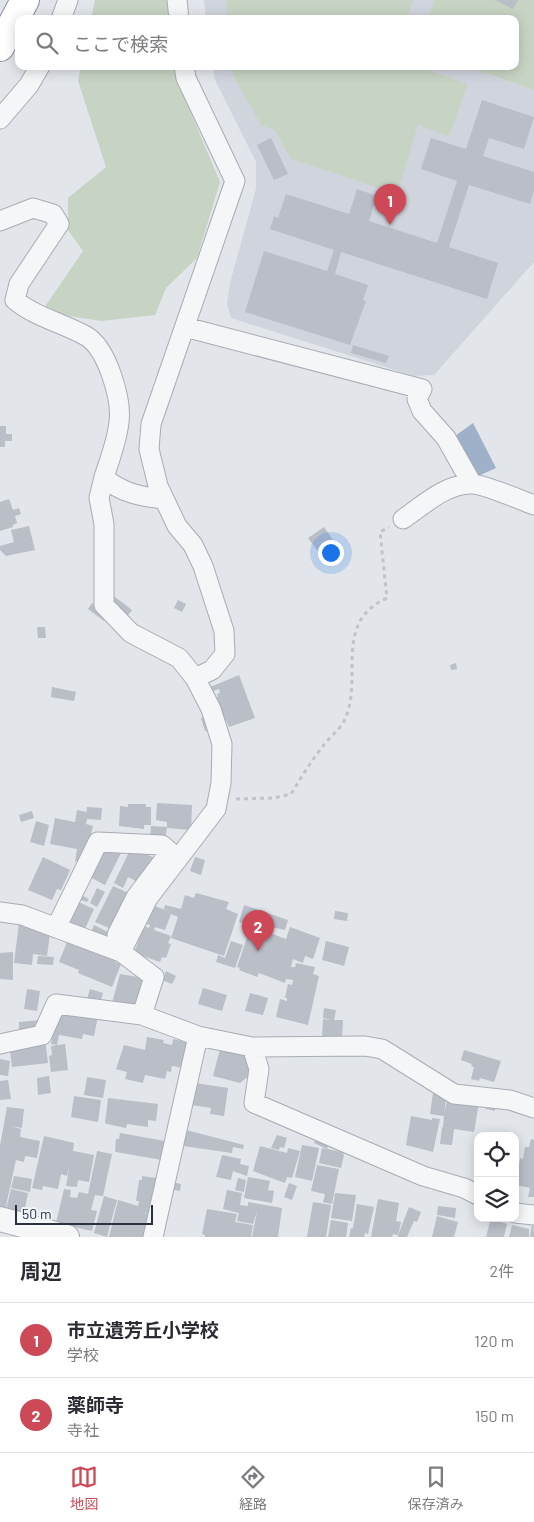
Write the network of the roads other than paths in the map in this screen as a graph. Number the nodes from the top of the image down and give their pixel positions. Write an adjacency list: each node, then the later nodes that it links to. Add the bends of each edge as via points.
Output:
1 (7, 0): 5 (highway)
2 (25, 0): 6 (highway)
3 (68, 0): 7 (street)
4 (177, 0): 8 (street)
5 (0, 14)
6 (17, 15)
7 (62, 15)
8 (179, 15)
9 (15, 19): 10 (highway)
10 (0, 47)
11 (38, 70): 13 (street)
12 (185, 70): 15 (street, via 236,181)
13 (0, 118)
14 (0, 222): 16 (street, via 34,208 53,214 59,224 19,284 15,300 24,308 88,337 101,350 115,386 120,420)
15 (185, 327): 17 (street, via 422,389 417,399 422,411 446,438); 18 (street, via 152,424 150,449)
16 (104, 477): 18 (street, via 112,486 141,496); 21 (street, via 99,498 104,524 104,605 130,632 179,658)
17 (472, 484): 19 (street); 20 (street, via 458,486 435,497)
18 (164, 499): 21 (street, via 203,566 224,631 225,654 212,670)
19 (534, 505)
20 (404, 520)
21 (195, 678): 24 (street, via 211,709 222,744 221,783 216,809 148,898)
22 (0, 912): 23 (street, via 22,915)
23 (56, 928): 24 (street); 24 (street, via 98,842 162,845 170,852 136,897 117,935)
24 (121, 952): 25 (street, via 154,977)
25 (142, 1015): 26 (street); 27 (street, via 56,1004 42,1035)
26 (198, 1036): 28 (street); 35 (street)
27 (0, 1044)
28 (252, 1047): 29 (street, via 365,1046 382,1049 454,1094 510,1100); 30 (street, via 258,1069 254,1103 422,1176)
29 (534, 1108)
30 (474, 1193)
31 (519, 1213): 32 (street)
32 (534, 1215)
33 (0, 1219): 34 (street)
34 (67, 1237)
35 (152, 1237)

